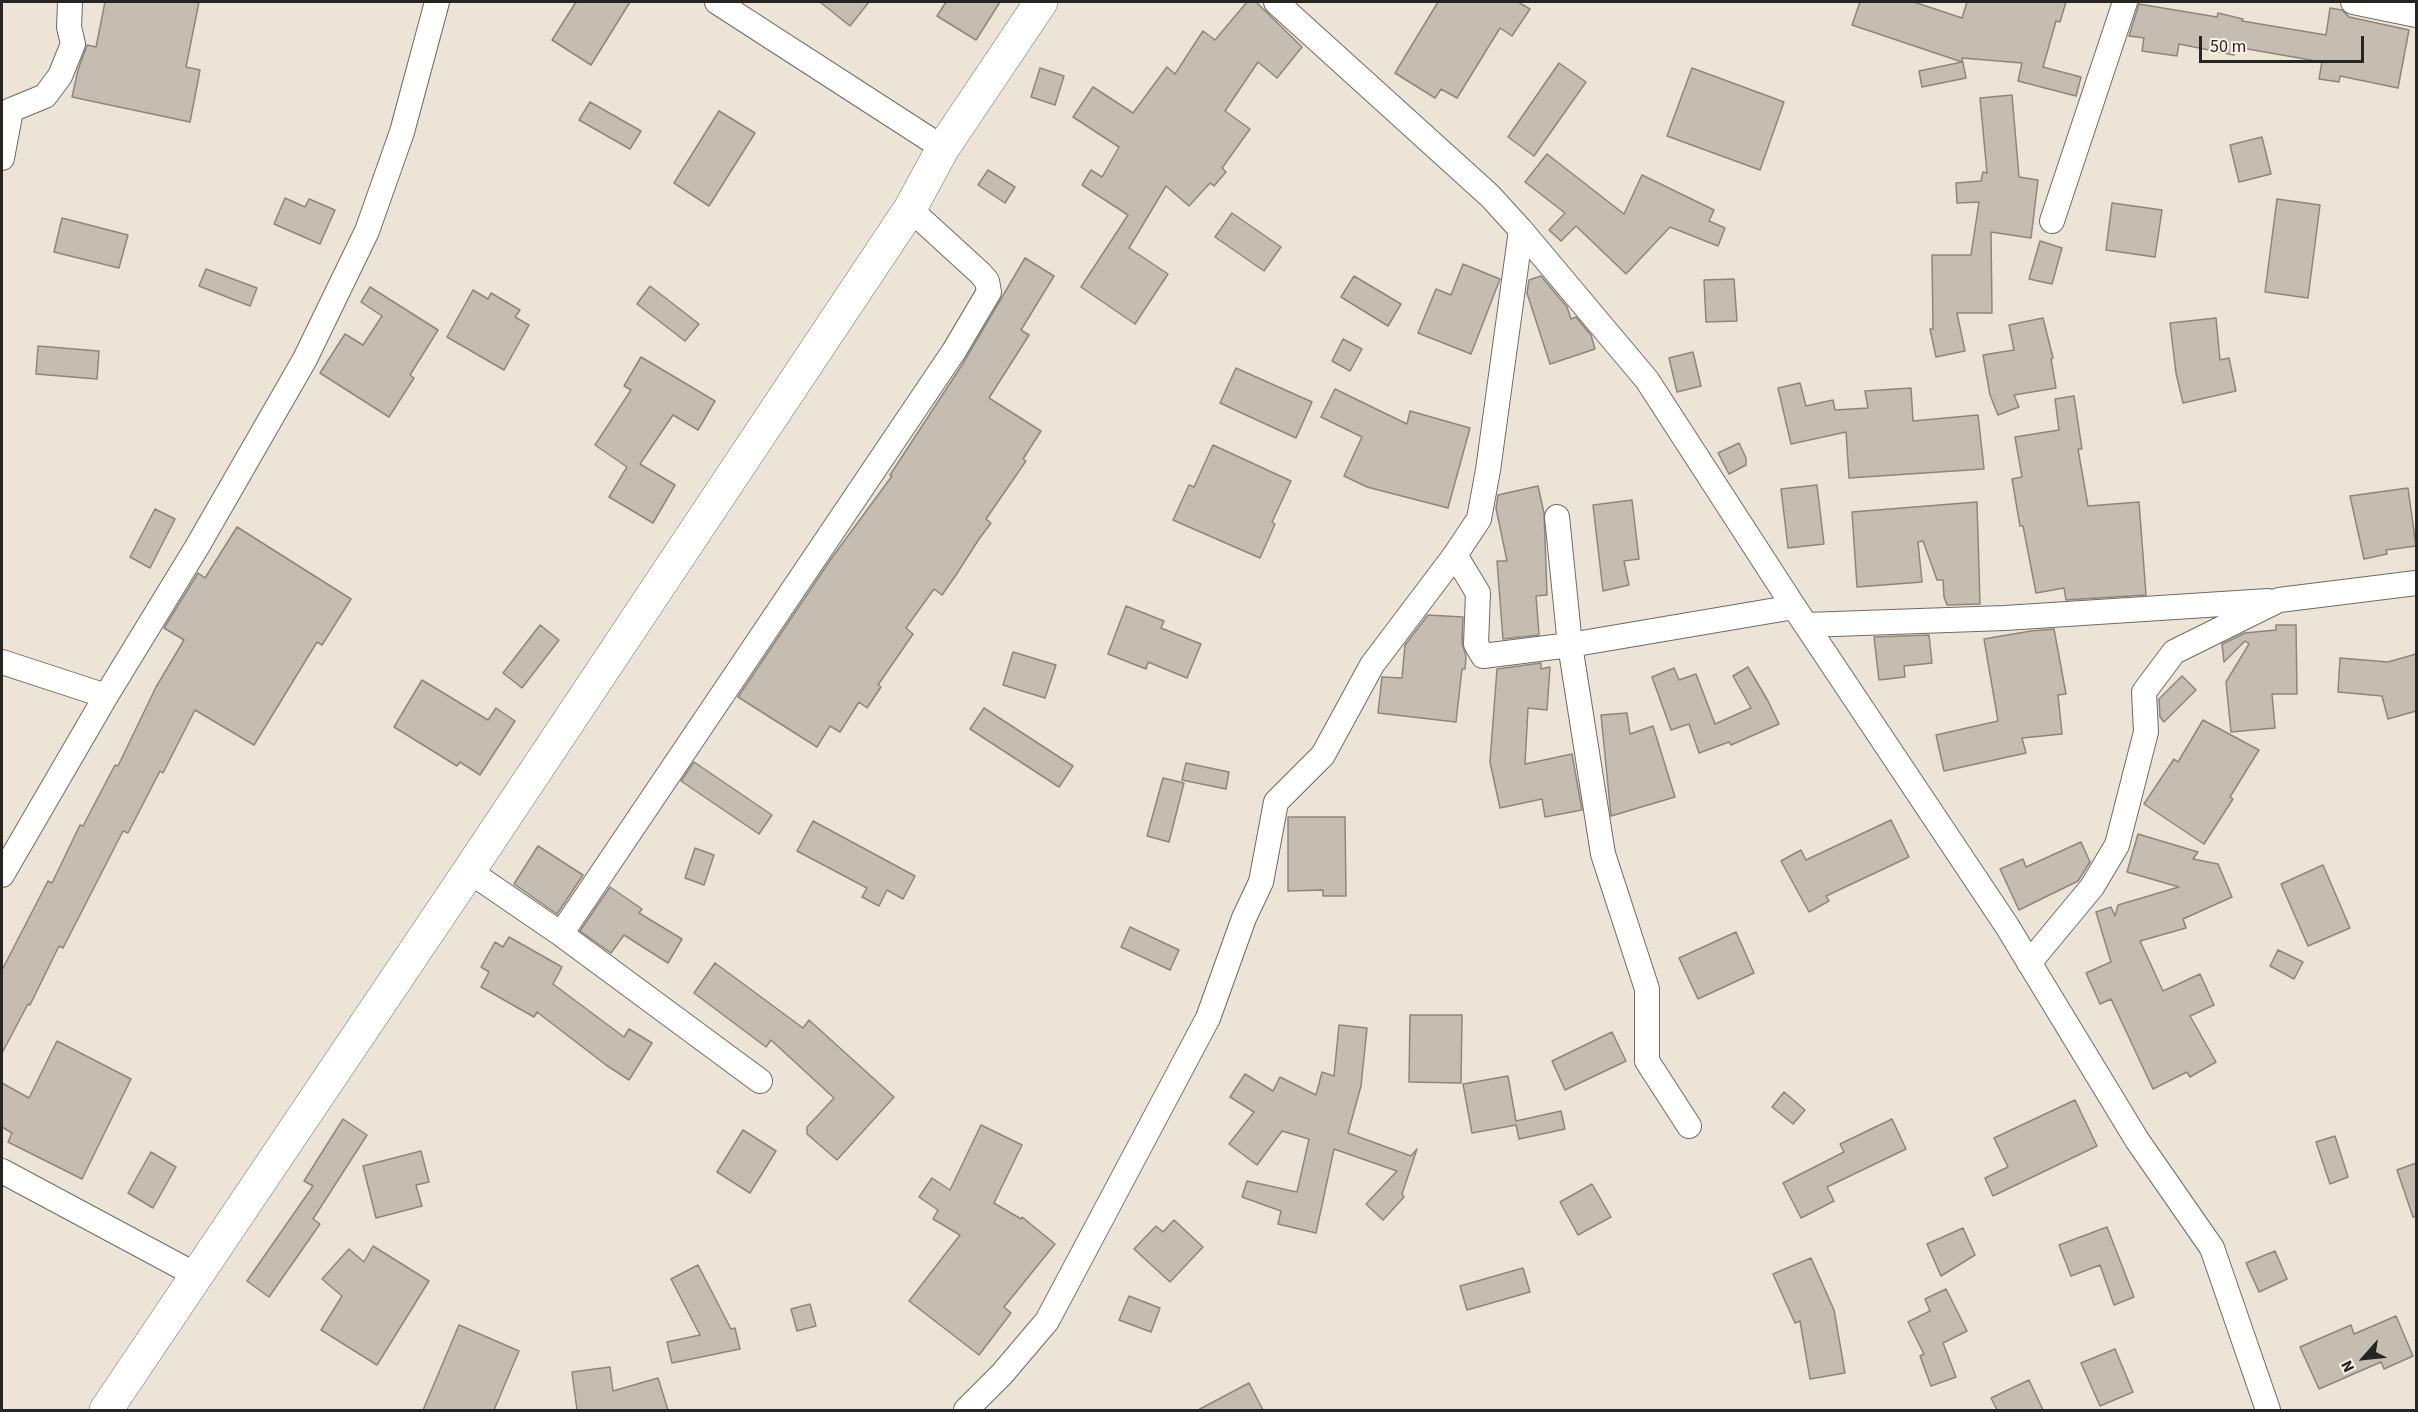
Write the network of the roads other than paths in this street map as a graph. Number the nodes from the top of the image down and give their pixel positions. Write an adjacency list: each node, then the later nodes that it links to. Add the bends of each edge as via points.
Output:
1 (70, 2): 9 (street, via 73,44 60,76 45,96)
2 (437, 2): 22 (street, via 402,132 367,231 305,358)
3 (717, 2): 10 (street)
4 (1041, 2): 10 (street)
5 (1276, 2): 14 (street, via 1490,196)
6 (2125, 2): 13 (street)
7 (2353, 2): 8 (street)
8 (2416, 15)
9 (6, 115): 11 (street)
10 (943, 148): 12 (street)
11 (2, 158)
12 (910, 209): 23 (street); 25 (street, via 980,273 989,292 954,351)
13 (2052, 221)
14 (1521, 230): 16 (street, via 1479,519); 19 (street, via 1647,380)
15 (1557, 517): 20 (street)
16 (1455, 555): 20 (street, via 1478,593 1476,644 1483,657); 32 (street, via 1372,665 1323,755 1276,802 1261,882 1208,1018 1047,1321)
17 (2416, 583): 18 (street)
18 (2279, 600): 19 (street, via 2005,618); 26 (street, via 2174,652 2144,692 2146,732 2117,845 2092,887)
19 (1800, 616): 20 (street); 26 (street)
20 (1570, 645): 28 (street, via 1603,854 1647,989 1647,1061)
21 (2, 662): 22 (street)
22 (106, 696): 24 (street)
23 (470, 871): 25 (street); 30 (street)
24 (2, 875)
25 (561, 934): 27 (street)
26 (2029, 963): 33 (street, via 2137,1140 2212,1248)
27 (760, 1081)
28 (1689, 1126)
29 (2, 1171): 30 (street)
30 (196, 1275): 31 (street)
31 (106, 1410)
32 (966, 1410)
33 (2268, 1410)

